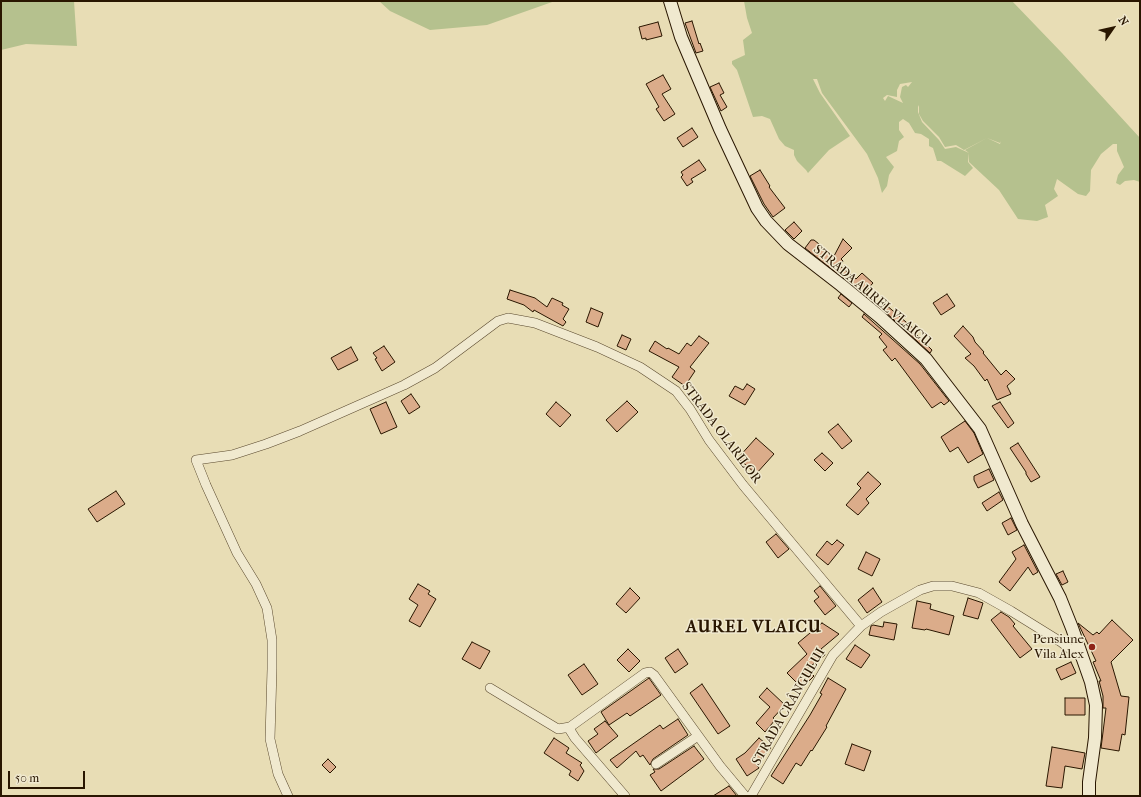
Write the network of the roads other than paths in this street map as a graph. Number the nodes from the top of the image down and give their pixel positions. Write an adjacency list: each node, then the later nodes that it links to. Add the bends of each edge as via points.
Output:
1 (670, 1): 3 (street, STRADA AUREL VLAICU, via 681,37 757,208 788,244 863,303 920,354 971,416 980,429 1060,598)
2 (861, 626): 3 (street, STRADA CRÂNGULUI, via 920,590 933,586 952,586 979,593 992,600 1061,642); 8 (street, STRADA OLARILOR, via 743,485 676,391 640,367 604,350 559,331 508,318 498,321 435,368 404,385 300,431 232,455 196,460 236,552 267,608 272,640 270,739 278,774); 11 (street, STRADA CRÂNGULUI, via 833,655)
3 (1082, 658): 12 (street, STRADA AUREL VLAICU, via 1096,705 1095,738 1088,782)
4 (490, 688): 5 (street, via 558,729)
5 (571, 725): 6 (street, via 650,672); 9 (street, via 570,730 575,738)
6 (698, 736): 7 (street); 10 (street)
7 (656, 764)
8 (288, 796)
9 (625, 796)
10 (745, 796)
11 (751, 796)
12 (1089, 796)

